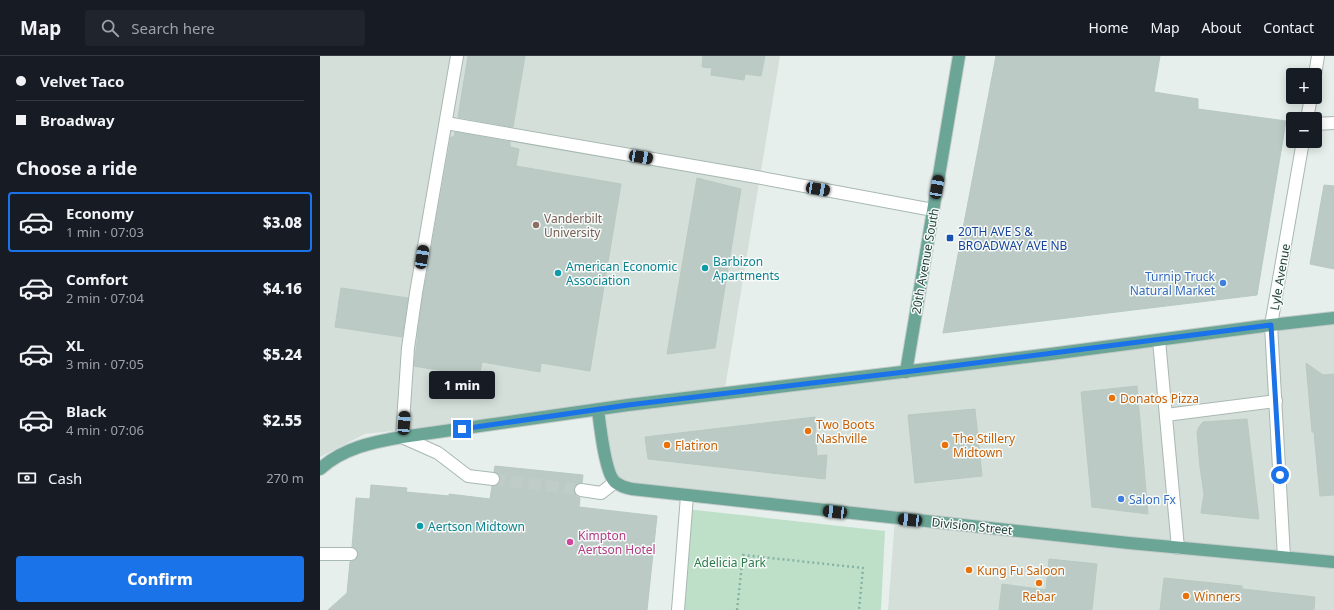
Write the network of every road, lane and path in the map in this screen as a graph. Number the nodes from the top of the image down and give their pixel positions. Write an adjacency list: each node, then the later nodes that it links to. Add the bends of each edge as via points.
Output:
1 (457, 56): 5 (street)
2 (959, 56): 9 (main road, 20th Avenue South)
3 (1318, 56): 4 (street)
4 (1316, 68)
5 (446, 123): 9 (street); 17 (street, via 408,348)
6 (1334, 123): 7 (street)
7 (1322, 124)
8 (1302, 148): 11 (street, Lyle Avenue)
9 (933, 210): 13 (main road, 20th Avenue South)
10 (1334, 318): 11 (main road)
11 (1271, 325): 12 (main road); 14 (street, Lyle Avenue)
12 (1160, 340): 13 (main road); 16 (street)
13 (906, 372): 15 (main road)
14 (1276, 401): 16 (street); 26 (street, Lyle Avenue)
15 (598, 410): 17 (main road); 20 (main road, via 605,454 610,474)
16 (1166, 415): 23 (street)
17 (402, 437): 18 (main road, via 350,450); 19 (street, via 438,452 468,476)
18 (320, 468)
19 (493, 479)
20 (615, 482): 21 (street, via 601,493); 22 (main road, Division Street, via 632,490)
21 (581, 490)
22 (687, 496): 23 (main road, Division Street); 28 (street)
23 (1178, 548): 26 (main road, Division Street)
24 (320, 554): 25 (street)
25 (351, 554)
26 (1284, 557): 27 (main road, Division Street)
27 (1334, 562)
28 (678, 610)
29 (737, 610): 30 (path, via 742,555 863,568)
30 (859, 610)

